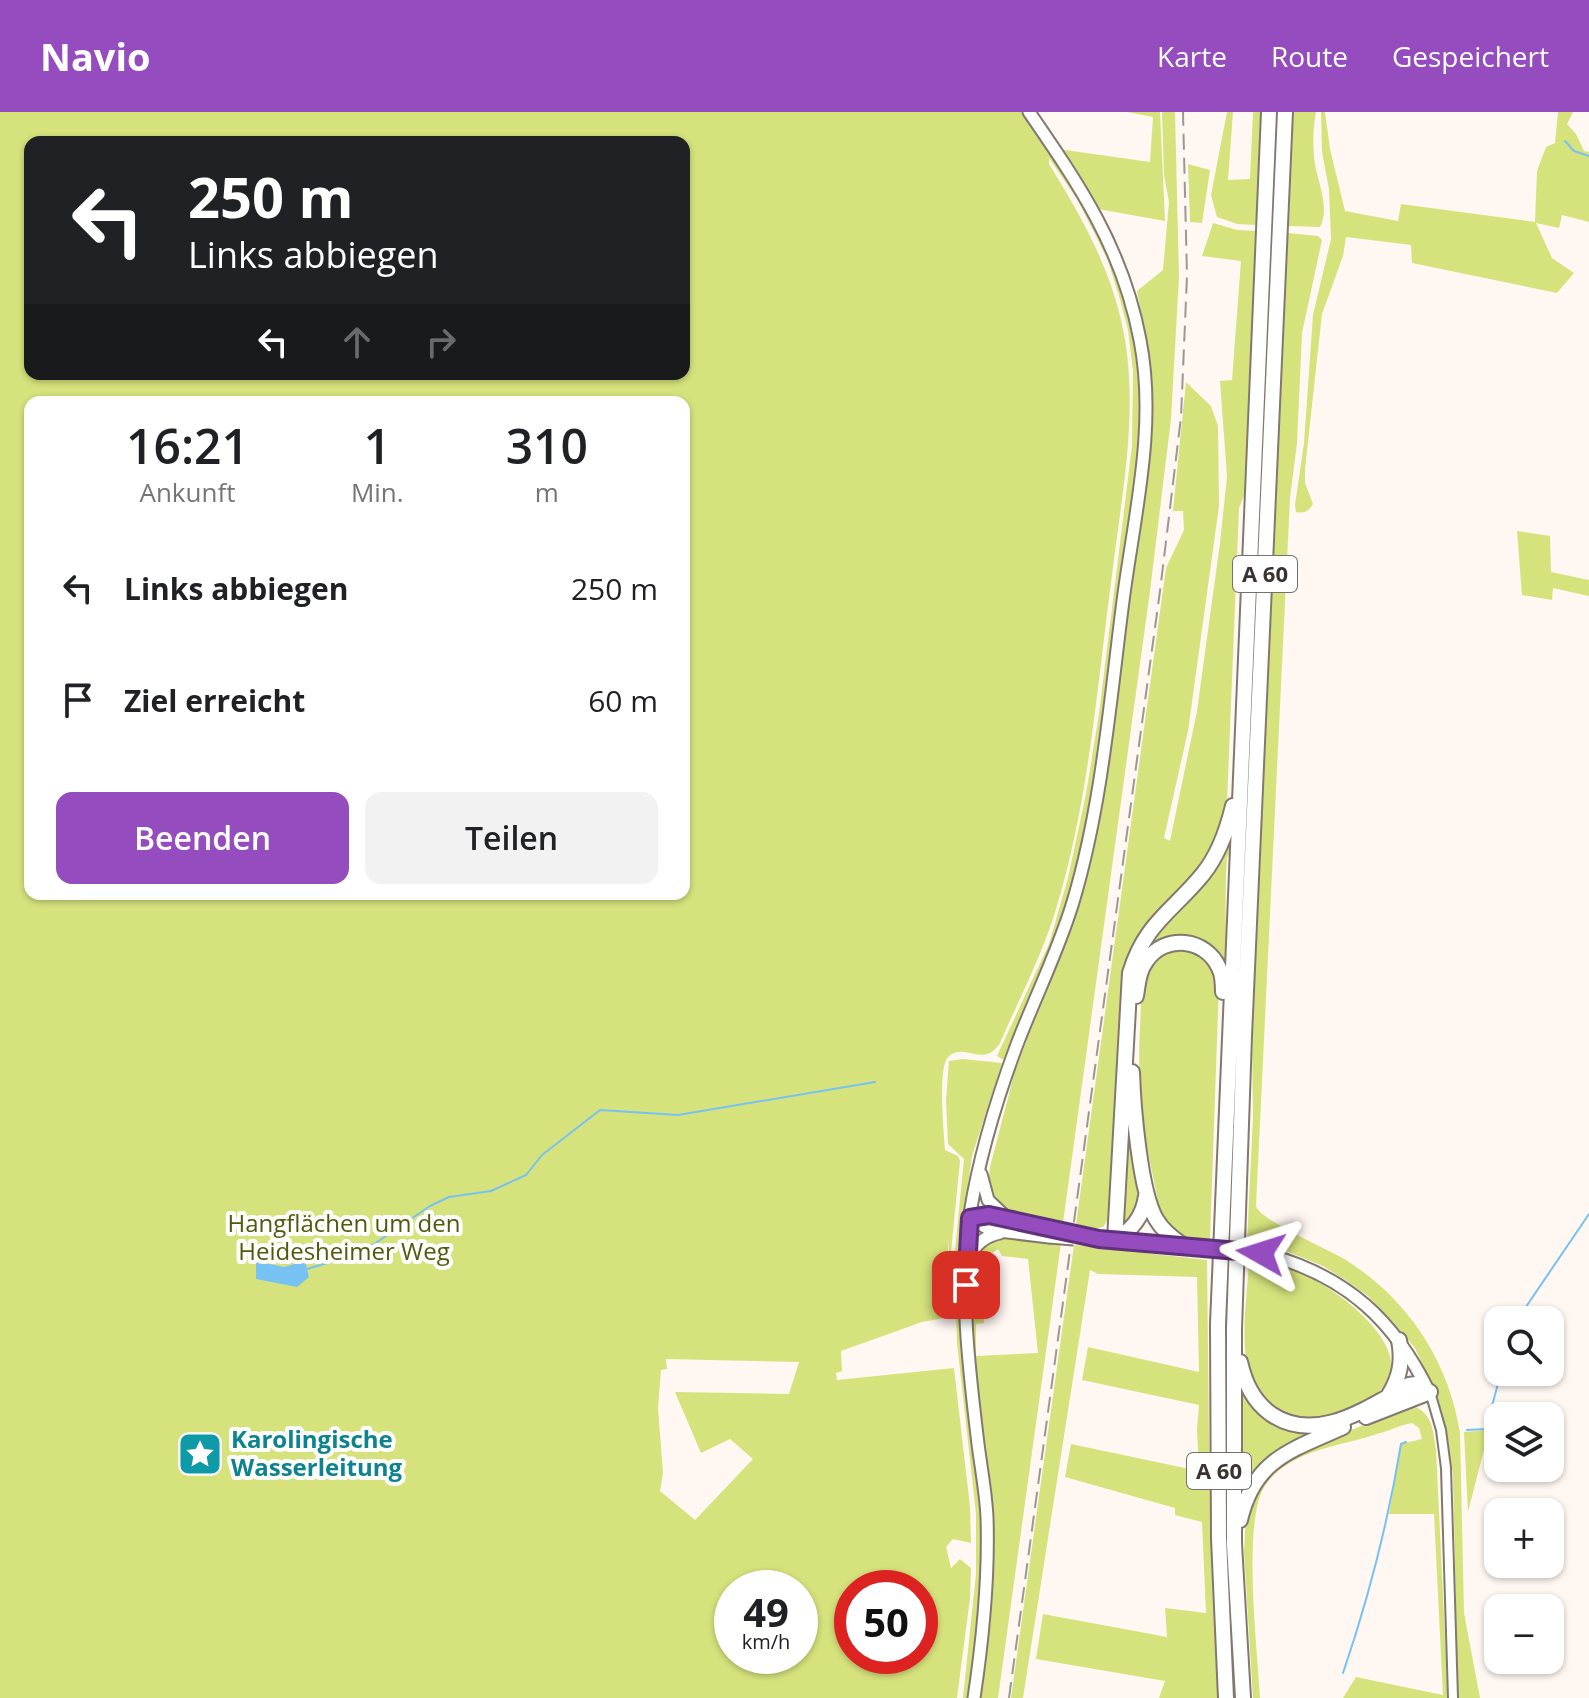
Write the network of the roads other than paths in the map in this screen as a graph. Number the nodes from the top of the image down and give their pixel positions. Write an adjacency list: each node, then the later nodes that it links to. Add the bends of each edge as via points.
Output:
1 (1029, 112): 6 (main road, via 1083,192 1121,268 1140,339 1147,402 1107,725 1084,859 1073,904)
2 (1269, 112): 4 (highway, A 60)
3 (1285, 112): 13 (highway, A 60)
4 (1241, 768): 5 (highway, A 60); 10 (highway, via 1221,846 1149,932 1130,973)
5 (1227, 1065): 7 (highway, via 1222,978 1214,958 1186,943 1155,951 1139,978 1133,1048 1135,1122); 19 (highway, A 60, via 1218,1324)
6 (983, 1149): 8 (main road); 9 (main road, via 984,1189)
7 (1147, 1187): 10 (highway, via 1142,1213); 11 (highway, via 1157,1221)
8 (970, 1218): 9 (main road, via 989,1215); 12 (main road)
9 (1009, 1226): 10 (main road, bridge); 12 (main road, via 974,1247)
10 (1115, 1240): 11 (main road)
11 (1186, 1246): 14 (main road, bridge, via 1269,1255 1312,1270 1371,1309)
12 (966, 1266): 18 (main road, via 967,1337 987,1514 987,1573)
13 (1234, 1329): 16 (highway, via 1249,1389 1263,1408 1287,1422 1325,1425); 17 (highway, A 60)
14 (1399, 1340): 15 (main road); 16 (highway, via 1401,1363)
15 (1430, 1392): 16 (highway, via 1413,1384); 17 (highway, via 1276,1459 1248,1493); 21 (street, via 1446,1468)
16 (1389, 1396)
17 (1234, 1544): 20 (highway, A 60)
18 (974, 1698)
19 (1226, 1698)
20 (1243, 1698)
21 (1453, 1698)

